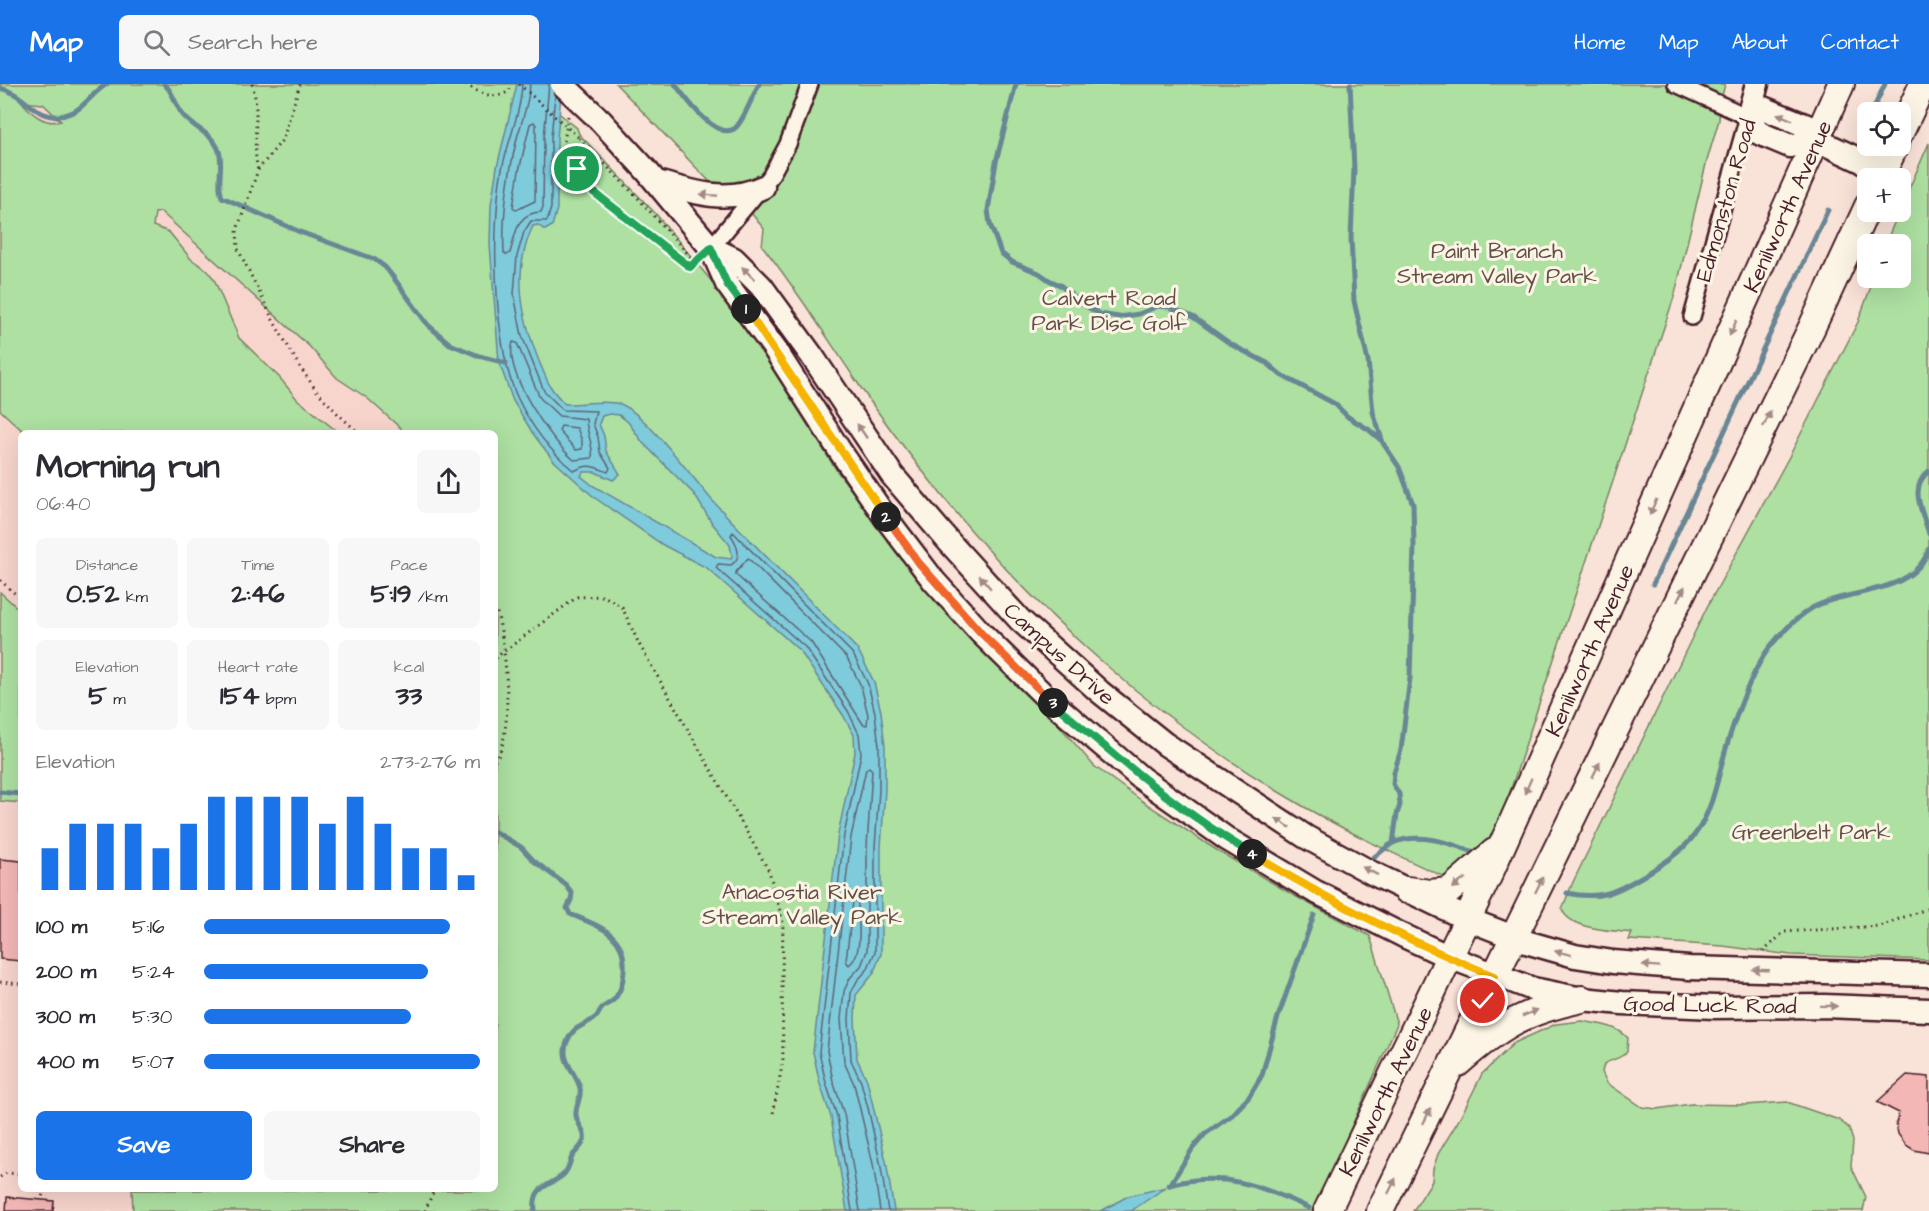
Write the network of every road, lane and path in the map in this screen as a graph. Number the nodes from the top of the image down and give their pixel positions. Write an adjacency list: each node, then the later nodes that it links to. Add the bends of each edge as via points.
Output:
1 (252, 84): 17 (path)
2 (300, 84): 17 (path, via 283,139)
3 (466, 84): 4 (path, via 496,96 509,91)
4 (511, 84)
5 (519, 84): 21 (path, bridge)
6 (562, 84): 18 (main road, Campus Drive, bridge)
7 (810, 84): 19 (street, via 788,144)
8 (1676, 84): 14 (street)
9 (1758, 84): 14 (main road, Edmonston Road)
10 (1841, 84): 15 (main road, Kenilworth Avenue)
11 (1923, 84): 13 (main road)
12 (569, 107): 21 (path, via 564,142 581,179 690,267)
13 (1911, 110)
14 (1748, 117): 15 (main road, via 1759,133 1790,146); 22 (street, Edmonston Road)
15 (1817, 140): 16 (main road); 30 (main road, Kenilworth Avenue, one-way to 30)
16 (1869, 168)
17 (258, 170): 23 (path, via 240,219 238,249 274,322 316,390)
18 (657, 182): 19 (main road, one-way to 18, via 747,193 710,196); 21 (main road, Campus Drive)
19 (763, 187): 21 (street)
20 (1861, 222): 34 (main road, one-way to 20)
21 (703, 256): 31 (main road, Campus Drive, one-way to 21, via 1306,837 1165,744 1060,657 996,595 892,475 761,286 734,259); 35 (main road, Campus Drive, via 774,348 909,549 981,633 1047,698 1141,778 1227,839 1314,891)
22 (1692, 316)
23 (356, 430)
24 (0, 580): 25 (path)
25 (18, 597)
26 (498, 620): 27 (path)
27 (505, 651): 28 (path); 29 (path, via 505,717); 44 (path, via 577,597 604,596 621,608 768,871 783,922 783,1060)
28 (498, 656)
29 (498, 754)
30 (1501, 846): 31 (main road, one-way to 31, via 1449,891); 33 (main road, Kenilworth Avenue)
31 (1407, 890): 33 (main road, Campus Drive)
32 (1929, 908): 36 (path, via 1880,926 1784,932)
33 (1467, 919): 34 (main road, Campus Drive); 35 (main road, Kenilworth Avenue)
34 (1513, 938): 36 (main road, Good Luck Road, one-way to 34, via 1613,962 1575,956); 38 (main road)
35 (1449, 957): 38 (main road, Campus Drive); 51 (main road, Kenilworth Avenue)
36 (1744, 969): 37 (main road, Good Luck Road, one-way to 36)
37 (1929, 975)
38 (1494, 976): 41 (main road, Good Luck Road); 43 (main road)
39 (0, 982): 40 (path)
40 (18, 984)
41 (1582, 999): 42 (main road, Good Luck Road, one-way to 42, via 1715,1007); 43 (main road, one-way to 41, via 1503,1026 1547,1006)
42 (1929, 1010)
43 (1449, 1071): 52 (main road, one-way to 43)
44 (773, 1113)
45 (18, 1174): 46 (path)
46 (0, 1177)
47 (43, 1192): 49 (path)
48 (433, 1192): 50 (path)
49 (42, 1200)
50 (425, 1211)
51 (1327, 1211)
52 (1380, 1211)

